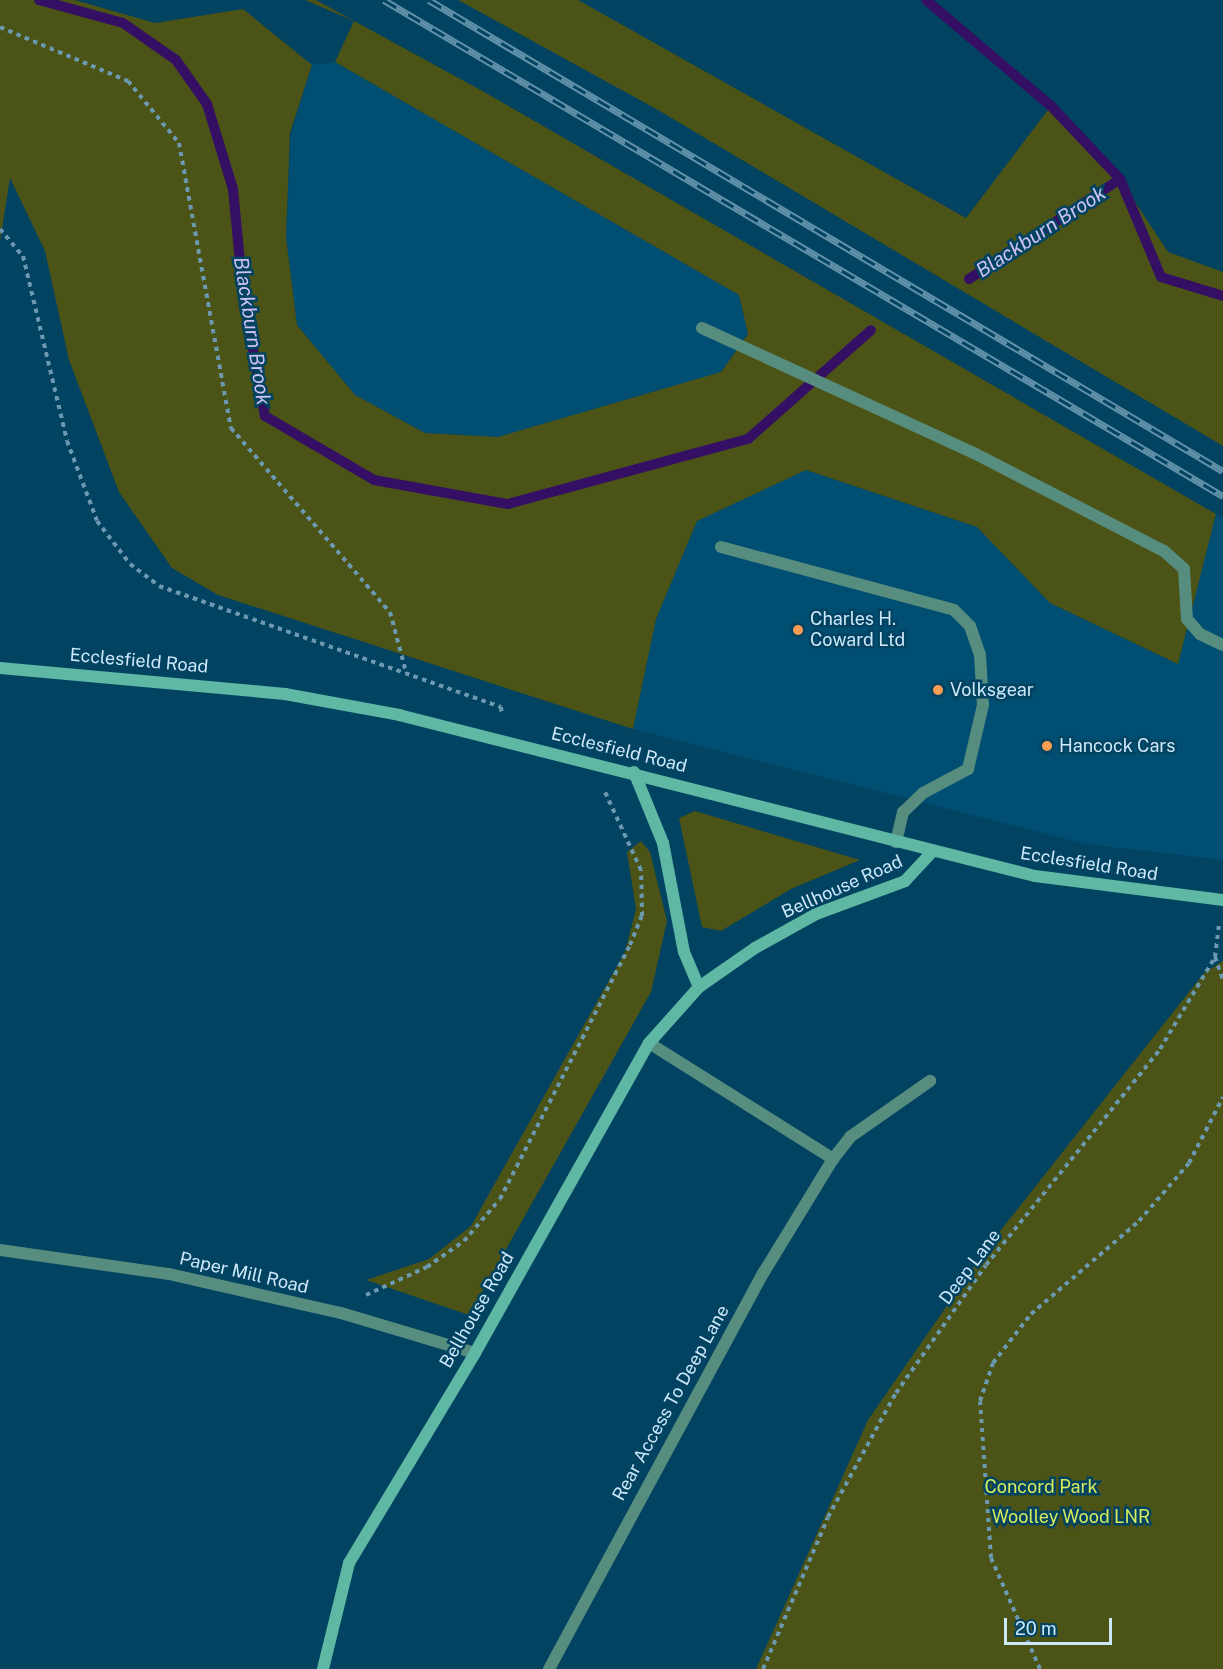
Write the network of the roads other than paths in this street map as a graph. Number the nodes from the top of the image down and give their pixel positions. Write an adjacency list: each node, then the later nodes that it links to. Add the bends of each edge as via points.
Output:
1 (702, 328): 3 (street, via 1164,551 1184,569 1187,619 1200,634)
2 (721, 547): 6 (street, via 954,610 970,626 980,655 983,705 968,769 923,793 903,812)
3 (1223, 645)
4 (0, 668): 5 (main road, Ecclesfield Road, via 285,694)
5 (634, 772): 6 (main road, Ecclesfield Road); 9 (main road, via 663,843 684,952)
6 (896, 842): 7 (main road, Ecclesfield Road)
7 (932, 852): 8 (main road, Ecclesfield Road, via 1035,876); 9 (main road, Bellhouse Road, via 905,881 816,914)
8 (1222, 906)
9 (699, 987): 10 (main road, Bellhouse Road)
10 (649, 1043): 12 (street); 14 (main road, Bellhouse Road)
11 (930, 1081): 12 (street, Rear Access To Deep Lane, via 850,1137)
12 (833, 1159): 16 (street, Rear Access To Deep Lane, via 758,1282)
13 (0, 1250): 14 (street, Paper Mill Road, via 169,1274 341,1313)
14 (476, 1353): 15 (main road, Bellhouse Road, via 384,1497 350,1563)
15 (323, 1669)
16 (549, 1669)

